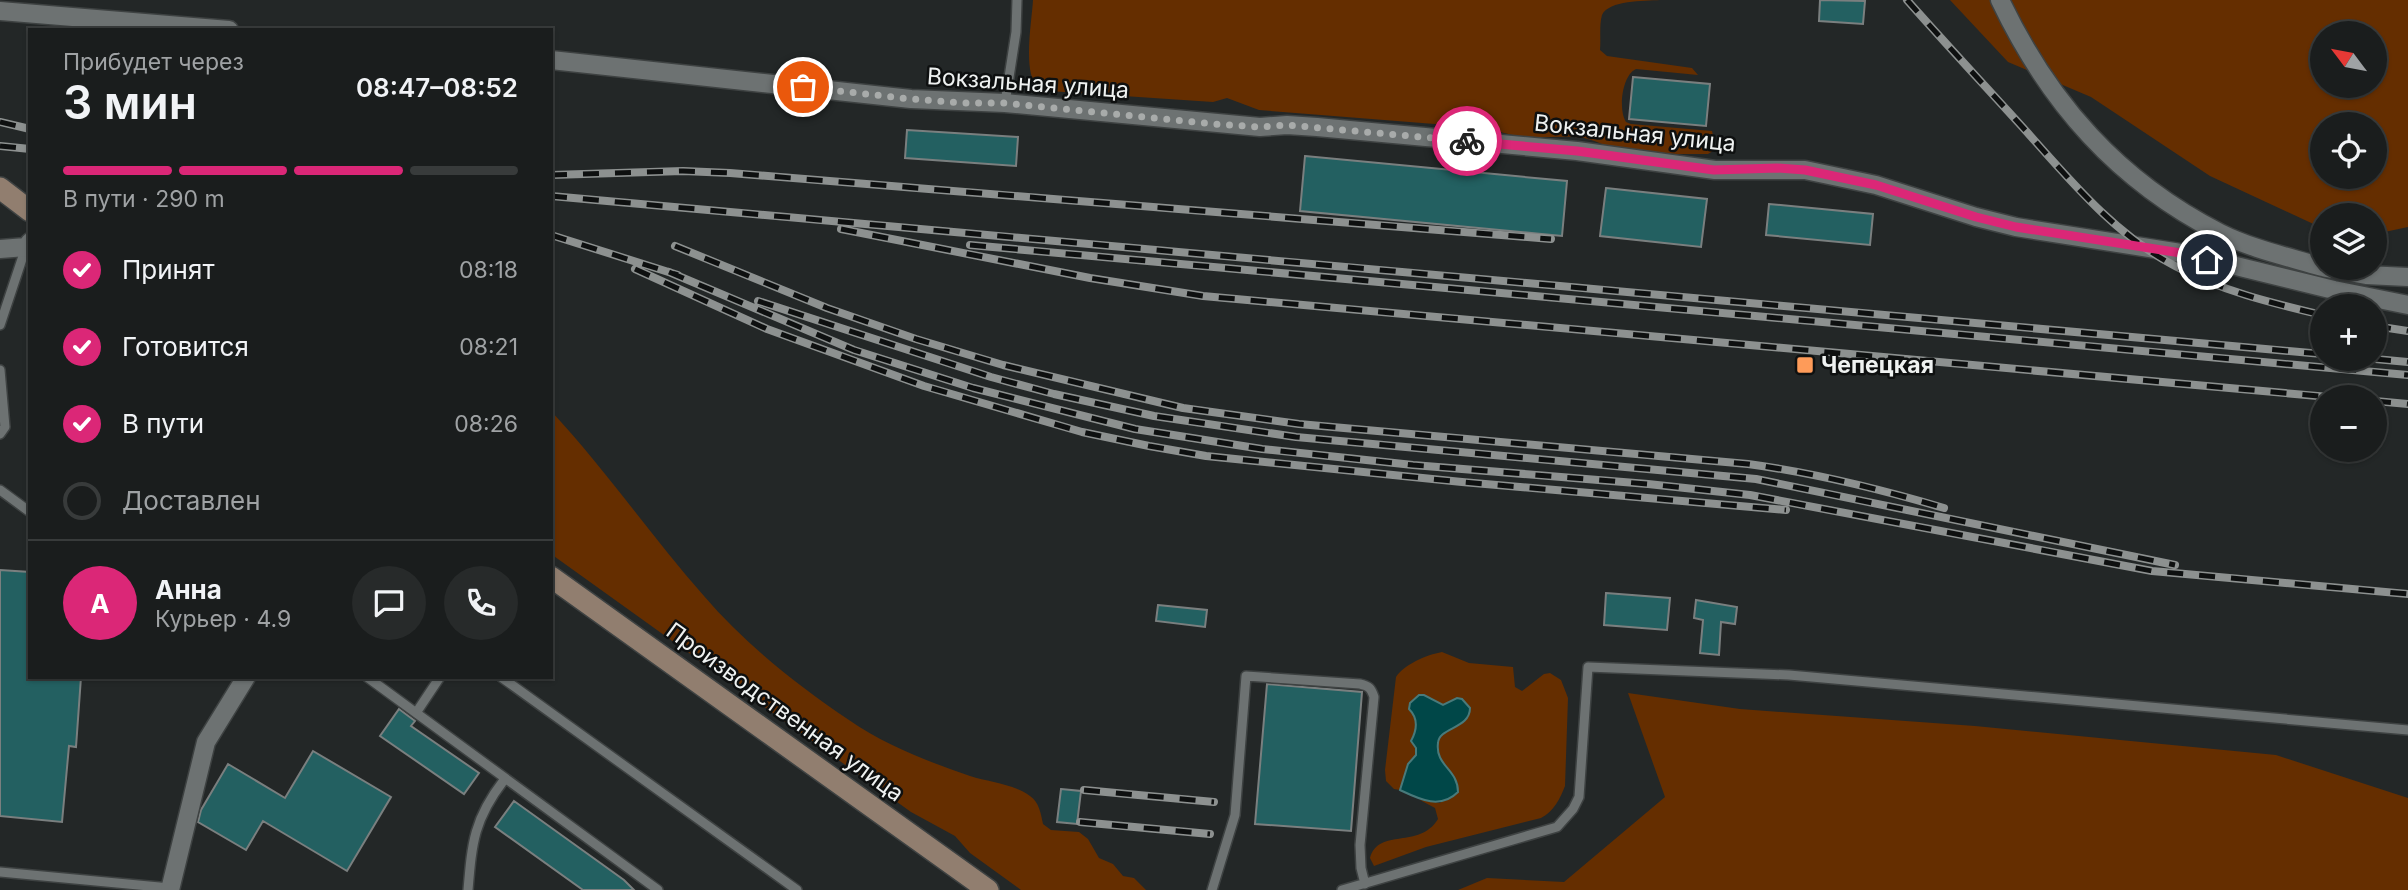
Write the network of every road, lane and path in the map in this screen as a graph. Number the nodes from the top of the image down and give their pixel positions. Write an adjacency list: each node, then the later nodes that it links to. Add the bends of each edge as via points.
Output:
1 (1017, 0): 6 (lane)
2 (2000, 0): 11 (street, via 2020,43 2059,100 2127,174 2222,234)
3 (0, 11): 4 (street)
4 (205, 28)
5 (553, 60): 6 (street, Вокзальная улица, via 911,99)
6 (1005, 103): 14 (street, Вокзальная улица, via 1564,150 1714,170 1805,170 1876,185 2016,227 2187,254)
7 (0, 188): 8 (main road)
8 (28, 209)
9 (28, 245): 10 (street); 15 (lane)
10 (0, 249)
11 (2310, 262)
12 (2387, 276): 13 (street)
13 (2408, 277)
14 (2408, 305)
15 (0, 325)
16 (0, 370): 17 (lane)
17 (2, 428)
18 (0, 490): 19 (lane)
19 (28, 511)
20 (553, 578): 34 (main road, Производственная улица)
21 (245, 679): 30 (street, via 206,742)
22 (369, 679): 25 (lane)
23 (439, 679): 25 (lane)
24 (504, 679): 33 (lane)
25 (416, 713): 27 (lane)
26 (2408, 730): 29 (lane, via 1802,677 1588,667 1579,797 1557,827)
27 (504, 779): 31 (lane, via 478,823); 32 (lane)
28 (0, 872): 30 (lane)
29 (1365, 884): 35 (lane, via 1360,845 1372,690 1360,684 1246,676 1235,815); 36 (lane)
30 (170, 889)
31 (468, 890)
32 (658, 890)
33 (797, 890)
34 (988, 890)
35 (1212, 890)
36 (1342, 890)

